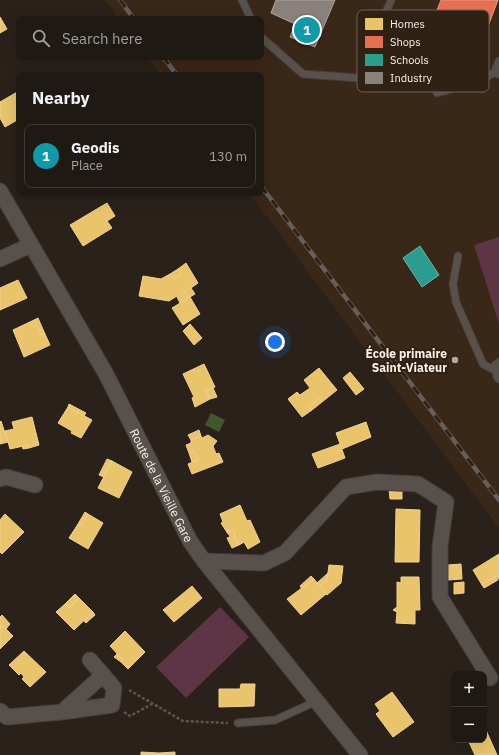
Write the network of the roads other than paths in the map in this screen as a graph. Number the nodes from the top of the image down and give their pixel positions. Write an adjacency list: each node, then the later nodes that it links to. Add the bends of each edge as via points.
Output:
1 (242, 0): 4 (lane)
2 (391, 0): 3 (lane)
3 (387, 10)
4 (250, 16)
5 (264, 40): 8 (lane, via 303,74)
6 (499, 61): 7 (lane)
7 (497, 73)
8 (357, 78)
9 (441, 92): 10 (lane)
10 (437, 93)
11 (0, 191): 12 (street, Route de la Vieille Gare)
12 (31, 245): 14 (street); 20 (street, Route de la Vieille Gare, via 106,374 190,541)
13 (458, 256): 16 (lane, via 453,284 456,302 483,364)
14 (0, 259)
15 (499, 362): 16 (lane, via 495,364)
16 (496, 371): 17 (lane)
17 (499, 379)
18 (0, 479): 19 (street, via 6,477)
19 (35, 485)
20 (204, 561): 23 (street, via 264,563 285,553 346,487 377,482 418,484 446,502 440,547 440,598); 24 (street, Route de la Vieille Gare, via 230,590)
21 (90, 660): 22 (street)
22 (103, 675): 25 (street); 25 (street, via 114,688 112,705)
23 (490, 678)
24 (317, 701): 27 (lane, via 311,706 275,720); 28 (street, Route de la Vieille Gare)
25 (62, 712): 26 (street)
26 (2, 715)
27 (238, 723)
28 (360, 755)

